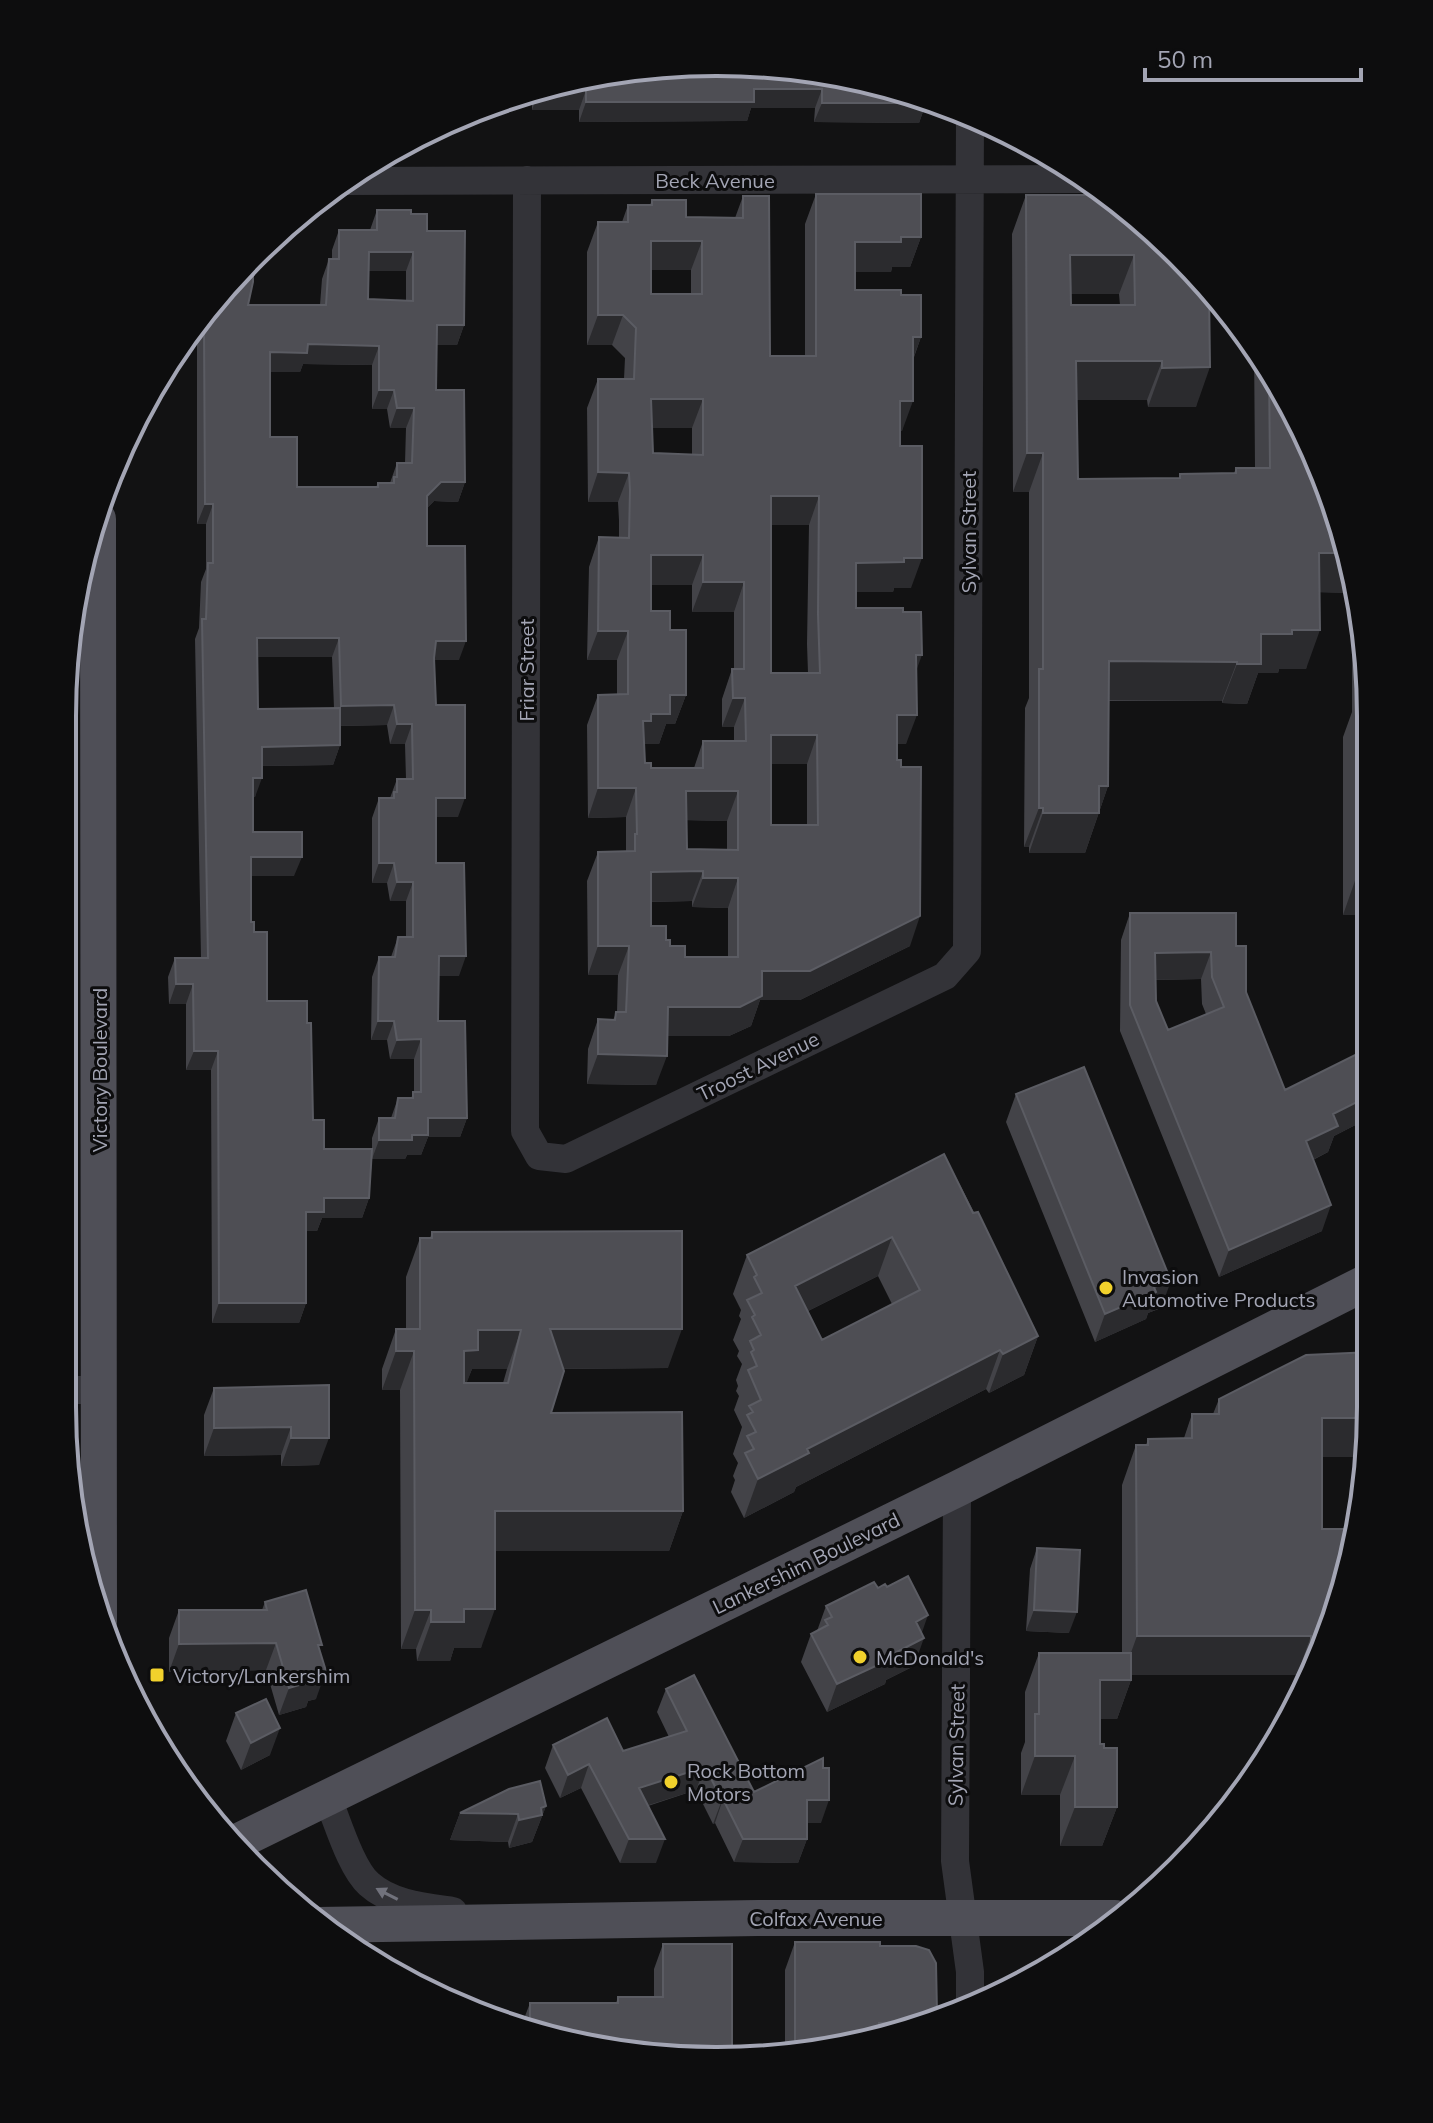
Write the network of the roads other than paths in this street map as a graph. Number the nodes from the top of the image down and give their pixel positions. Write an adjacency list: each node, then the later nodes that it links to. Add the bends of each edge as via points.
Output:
1 (970, 129): 2 (street, Sylvan Street)
2 (970, 179): 3 (street, Beck Avenue); 4 (street, Beck Avenue); 7 (street, Sylvan Street)
3 (1064, 179)
4 (527, 180): 5 (street, Beck Avenue); 8 (street, Friar Street, via 525,1131)
5 (366, 181)
6 (98, 551): 11 (main road, Victory Boulevard)
7 (967, 951): 8 (street, Troost Avenue, via 945,976 594,1146 566,1159)
8 (539, 1156)
9 (1357, 1287): 12 (main road, Lankershim Boulevard)
10 (76, 1390): 11 (street)
11 (99, 1390): 13 (main road, Victory Boulevard)
12 (957, 1489): 14 (main road, Lankershim Boulevard); 17 (street, Sylvan Street, via 955,1861)
13 (99, 1575)
14 (328, 1799): 15 (main road, Lankershim Boulevard); 18 (street, Colfax Avenue, one-way to 14, via 415,1905 368,1884)
15 (244, 1839)
16 (1102, 1918): 17 (main road, Colfax Avenue)
17 (963, 1919): 18 (main road, Colfax Avenue); 20 (street, Sylvan Street)
18 (517, 1921): 19 (main road, Colfax Avenue)
19 (341, 1925)
20 (970, 1994)

